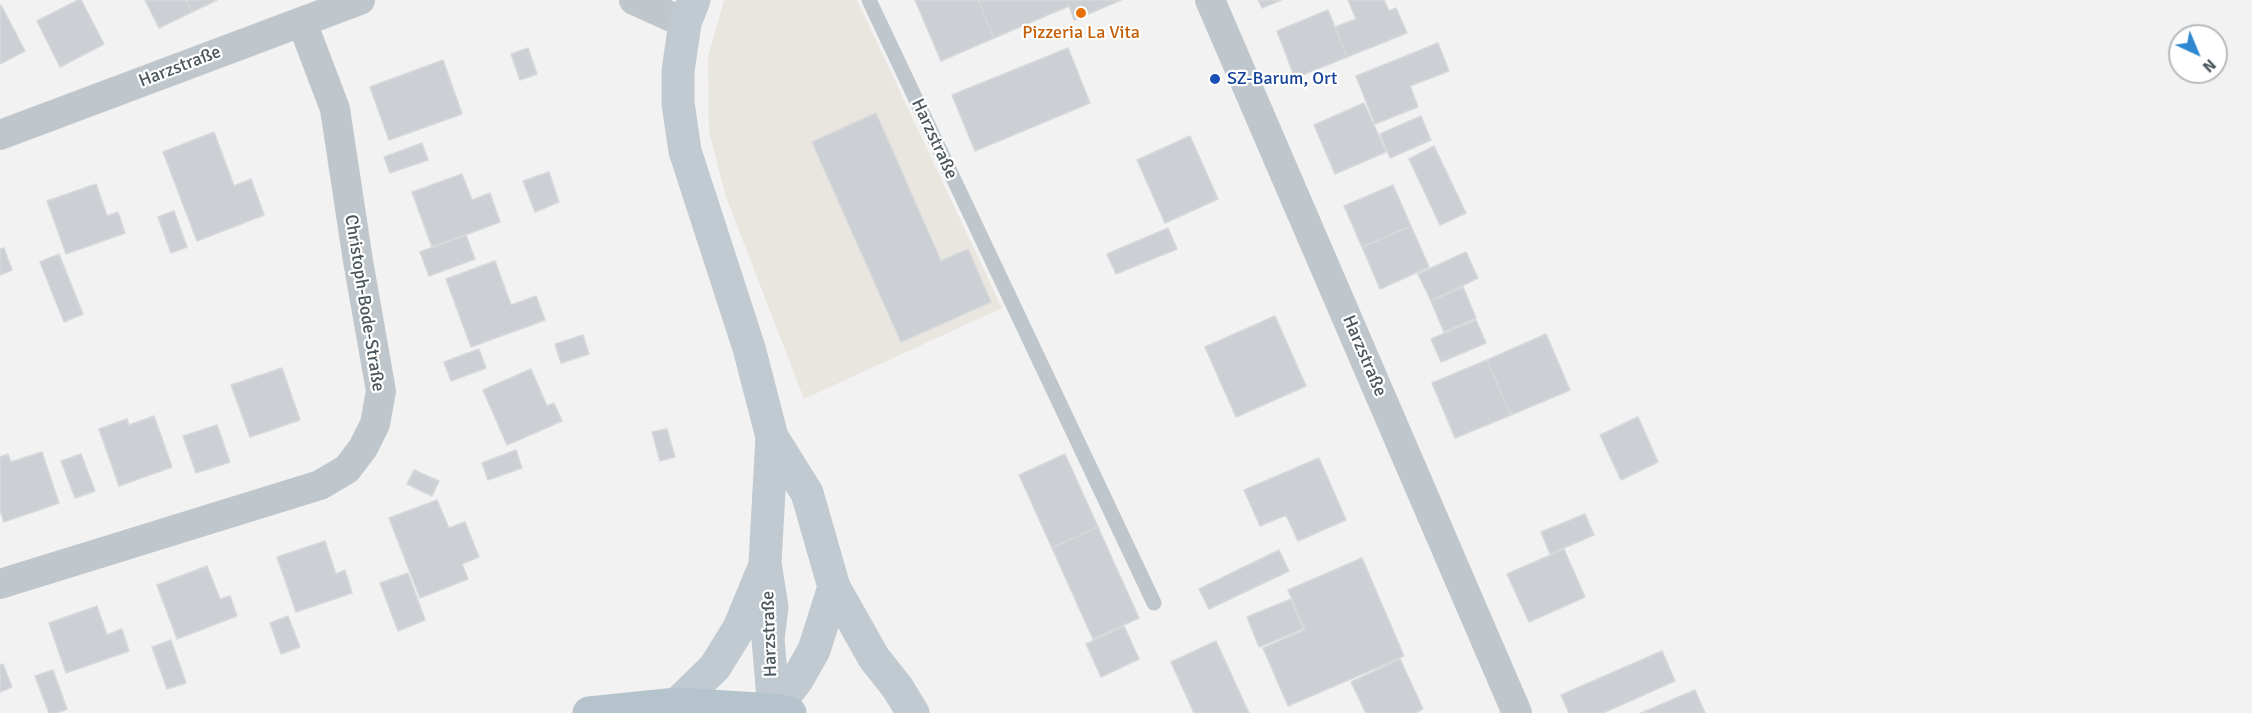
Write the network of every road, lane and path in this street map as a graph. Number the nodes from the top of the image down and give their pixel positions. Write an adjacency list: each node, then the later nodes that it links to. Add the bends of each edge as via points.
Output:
1 (360, 0): 6 (street, Harzstraße)
2 (634, 0): 5 (street, Harzstraße)
3 (869, 0): 12 (lane, Harzstraße)
4 (1210, 0): 17 (street, Harzstraße)
5 (690, 11): 8 (main road, Harzstraße, via 678,71 685,152 749,348)
6 (302, 22): 7 (street, Harzstraße); 10 (street, Christoph-Bode-Straße, via 335,109 381,391 375,424 363,448 347,469 320,485)
7 (0, 135)
8 (772, 437): 9 (main road, Harzstraße); 11 (main road, Harzstraße, via 807,493)
9 (765, 563): 13 (main road, via 739,628 715,667); 14 (main road, Harzstraße, via 772,607 768,639)
10 (0, 584)
11 (834, 587): 14 (main road, Harzstraße, via 814,650); 16 (main road, via 874,658)
12 (1154, 603)
13 (677, 704): 14 (main road); 15 (main road)
14 (782, 711)
15 (589, 713)
16 (913, 713)
17 (1517, 713)

